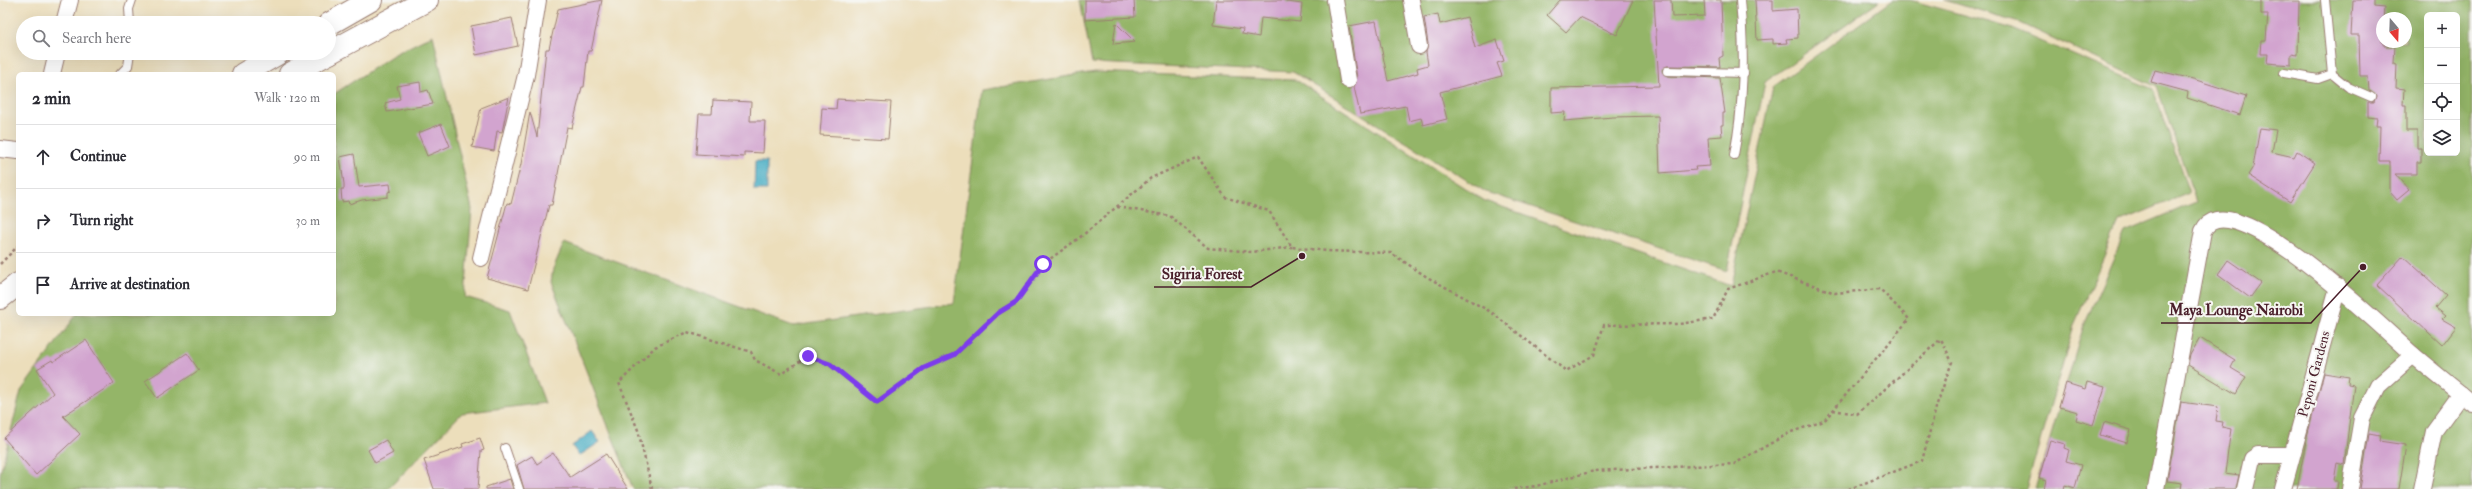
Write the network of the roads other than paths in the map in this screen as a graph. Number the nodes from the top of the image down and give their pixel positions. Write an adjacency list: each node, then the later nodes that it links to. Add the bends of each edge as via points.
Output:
1 (70, 0): 10 (street)
2 (132, 0): 11 (lane)
3 (371, 0): 12 (street)
4 (427, 0): 14 (street)
5 (538, 0): 32 (street, via 526,75)
6 (1334, 0): 27 (street)
7 (1410, 0): 13 (street)
8 (1740, 0): 25 (lane)
9 (2325, 0): 26 (lane)
10 (66, 16)
11 (130, 16)
12 (336, 20)
13 (1419, 46)
14 (336, 49)
15 (55, 60): 20 (street)
16 (129, 60): 21 (lane, via 128,66)
17 (267, 60): 22 (street)
18 (316, 60): 23 (street)
19 (1667, 71): 25 (lane)
20 (52, 72)
21 (122, 72)
22 (246, 72)
23 (294, 72)
24 (2284, 72): 26 (lane, via 2318,79)
25 (1744, 73): 31 (lane, via 1741,116)
26 (2332, 74): 28 (lane, via 2348,87)
27 (1348, 80)
28 (2371, 97)
29 (0, 149): 30 (street)
30 (16, 151)
31 (1734, 155)
32 (481, 258)
33 (16, 286): 35 (street)
34 (2338, 287): 36 (street); 39 (street, Peponi Gardens); 41 (street, via 2282,245 2249,228 2222,219 2206,226)
35 (0, 298)
36 (2413, 355): 37 (street); 44 (street, via 2378,386 2362,418)
37 (2467, 398): 45 (street, via 2434,432)
38 (505, 448): 40 (lane)
39 (2291, 456): 42 (street, via 2258,454 2252,459); 43 (street, Peponi Gardens)
40 (519, 489)
41 (2156, 489)
42 (2245, 489)
43 (2283, 489)
44 (2350, 489)
45 (2422, 489)

